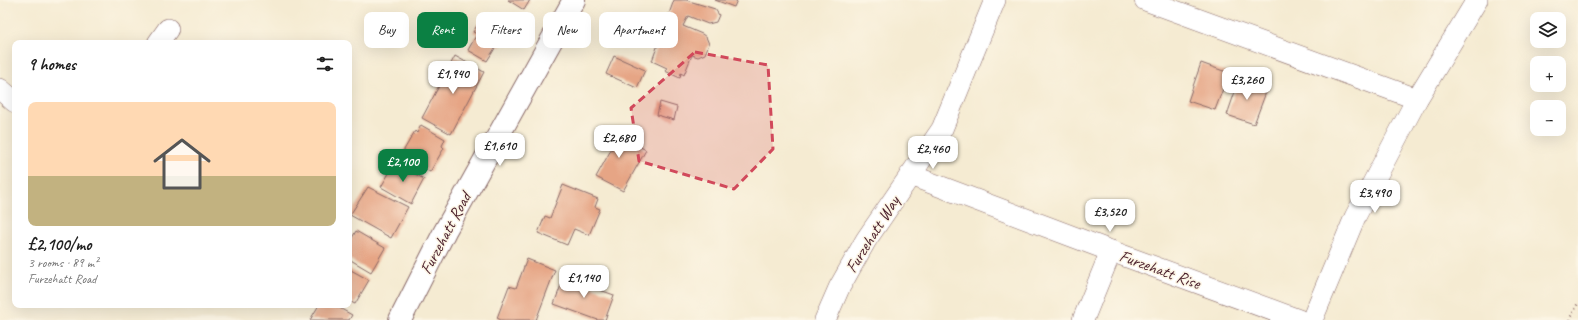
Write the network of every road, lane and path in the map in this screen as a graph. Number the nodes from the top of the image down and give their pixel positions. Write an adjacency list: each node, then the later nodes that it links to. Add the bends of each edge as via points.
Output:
1 (574, 0): 11 (street, Furzehatt Road, via 445,231)
2 (995, 0): 8 (street, Furzehatt Way, via 942,129)
3 (1145, 0): 7 (street)
4 (1477, 0): 7 (street)
5 (0, 89): 6 (street)
6 (12, 99)
7 (1417, 99): 15 (street, via 1355,217)
8 (910, 175): 9 (street, Furzehatt Rise); 12 (street, Furzehatt Way, via 866,240 839,288)
9 (1111, 251): 13 (street); 14 (street, Furzehatt Rise)
10 (1578, 303): 16 (path)
11 (400, 320)
12 (825, 320)
13 (1083, 320)
14 (1299, 320)
15 (1312, 320)
16 (1570, 320)

